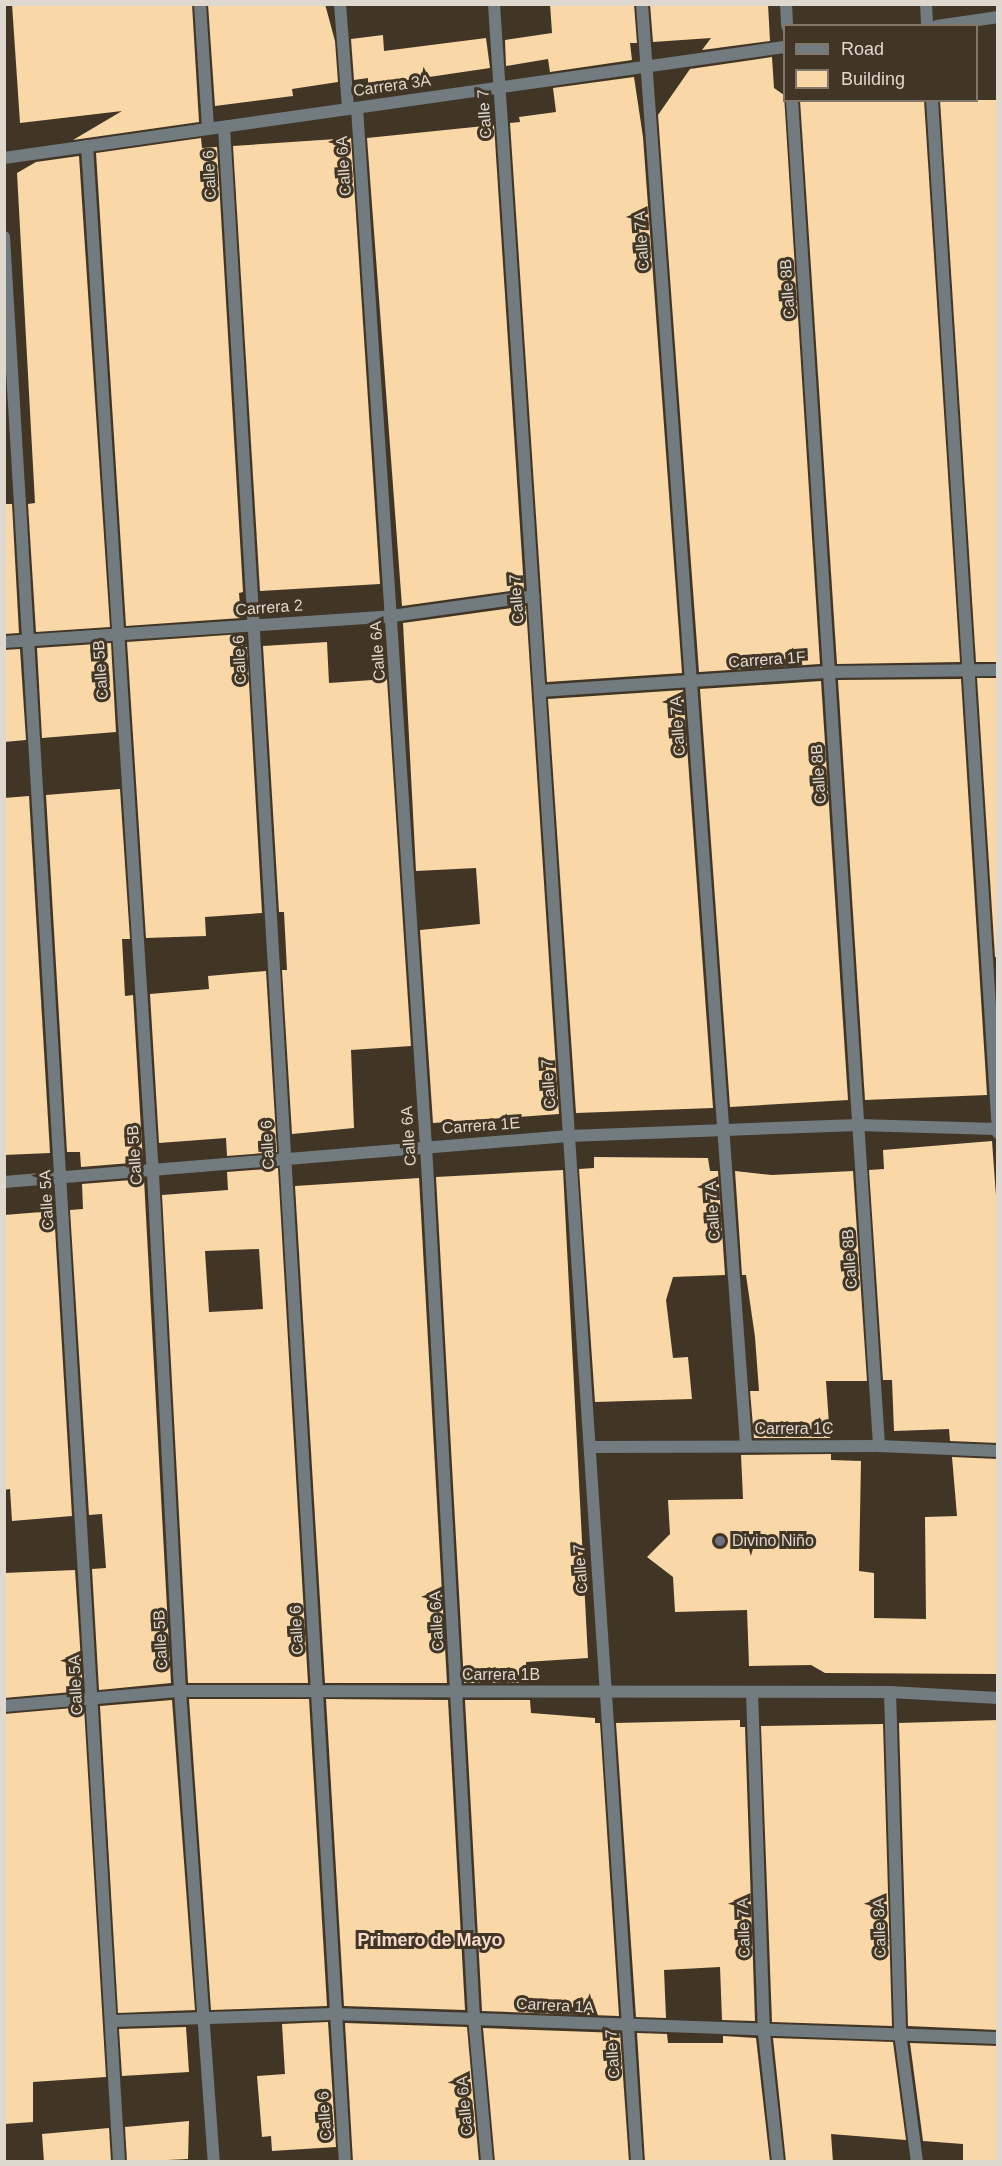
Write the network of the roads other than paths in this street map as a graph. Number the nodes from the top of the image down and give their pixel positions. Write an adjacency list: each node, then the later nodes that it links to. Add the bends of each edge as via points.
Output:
1 (200, 4): 18 (street, Calle 6)
2 (340, 4): 16 (street, Calle 6A)
3 (494, 4): 13 (street, Calle 7)
4 (642, 4): 12 (street, Calle 7A)
5 (786, 4): 8 (street)
6 (926, 4): 9 (street)
7 (998, 17): 10 (street)
8 (788, 24)
9 (927, 24)
10 (951, 24)
11 (783, 47): 12 (street, Carrera 3A)
12 (646, 67): 13 (street, Carrera 3A); 31 (street, Calle 7A)
13 (500, 87): 16 (street, Carrera 3A); 22 (street, Calle 7)
14 (792, 102): 30 (street, Calle 8B)
15 (932, 102): 28 (street)
16 (352, 109): 17 (street, Carrera 3A); 23 (street, Calle 6A)
17 (224, 127): 18 (street, Carrera 3A); 24 (street, Calle 6)
18 (208, 129): 19 (street, Carrera 3A)
19 (87, 147): 20 (street, Carrera 3A); 25 (street, Calle 5B)
20 (4, 158)
21 (4, 237): 26 (street, Calle 5A)
22 (534, 596): 23 (street, Carrera 2); 32 (street, Calle 7)
23 (392, 616): 24 (street, Carrera 2); 37 (street, Calle 6A)
24 (254, 626): 25 (street, Carrera 2); 38 (street, Calle 6)
25 (115, 633): 26 (street, Carrera 2); 39 (street, Calle 5B)
26 (31, 640): 27 (street, Carrera 2); 40 (street, Calle 5A)
27 (4, 642)
28 (968, 669): 29 (street, Carrera 1F); 30 (street, Carrera 1F); 35 (street)
29 (998, 670)
30 (829, 672): 31 (street, Carrera 1F); 33 (street, Calle 8B)
31 (691, 682): 32 (street, Carrera 1F); 34 (street, Calle 7A)
32 (540, 692): 36 (street, Calle 7)
33 (858, 1125): 34 (street, Carrera 1E); 35 (street, Carrera 1E); 43 (street, Calle 8B)
34 (724, 1130): 36 (street, Carrera 1E); 42 (street, Calle 7A)
35 (997, 1131)
36 (569, 1136): 37 (street, Carrera 1E); 44 (street, Calle 7)
37 (426, 1146): 38 (street, Carrera 1E); 49 (street, Calle 6A)
38 (286, 1160): 39 (street, Carrera 1E); 48 (street, Calle 6)
39 (153, 1174): 40 (street, Carrera 1E); 47 (street, Calle 5B)
40 (62, 1179): 41 (street, Carrera 1E); 52 (street, Calle 5A)
41 (4, 1182)
42 (746, 1445): 43 (street, Carrera 1C); 44 (street, Carrera 1C)
43 (879, 1446): 45 (street, Carrera 1C)
44 (590, 1447): 46 (street, Calle 7)
45 (998, 1451)
46 (606, 1690): 49 (street, Carrera 1B); 50 (street, Carrera 1B); 59 (street, Calle 7)
47 (180, 1691): 48 (street, Carrera 1B); 52 (street, Carrera 1B); 58 (street, Calle 5B)
48 (317, 1691): 49 (street, Carrera 1B); 55 (street, Calle 6)
49 (458, 1691): 56 (street, Calle 6A)
50 (752, 1692): 51 (street, Carrera 1B); 61 (street, Calle 7A)
51 (890, 1692): 53 (street, Carrera 1B); 60 (street, Calle 8A)
52 (94, 1698): 54 (street, Carrera 1B); 57 (street, Calle 5A)
53 (998, 1698)
54 (4, 1706)
55 (334, 2014): 56 (street, Carrera 1A); 58 (street, Carrera 1A); 65 (street, Calle 6)
56 (474, 2018): 59 (street, Carrera 1A); 66 (street, Calle 6A)
57 (111, 2021): 58 (street, Carrera 1A); 63 (street, Calle 5A)
58 (203, 2022): 64 (street, Calle 5B)
59 (628, 2027): 61 (street, Carrera 1A); 67 (street, Calle 7)
60 (900, 2032): 61 (street, Carrera 1A); 62 (street, Carrera 1A); 69 (street, Calle 8A)
61 (764, 2033): 68 (street, Calle 7A)
62 (998, 2038)
63 (119, 2162)
64 (214, 2162)
65 (345, 2162)
66 (487, 2162)
67 (637, 2162)
68 (778, 2162)
69 (917, 2162)

